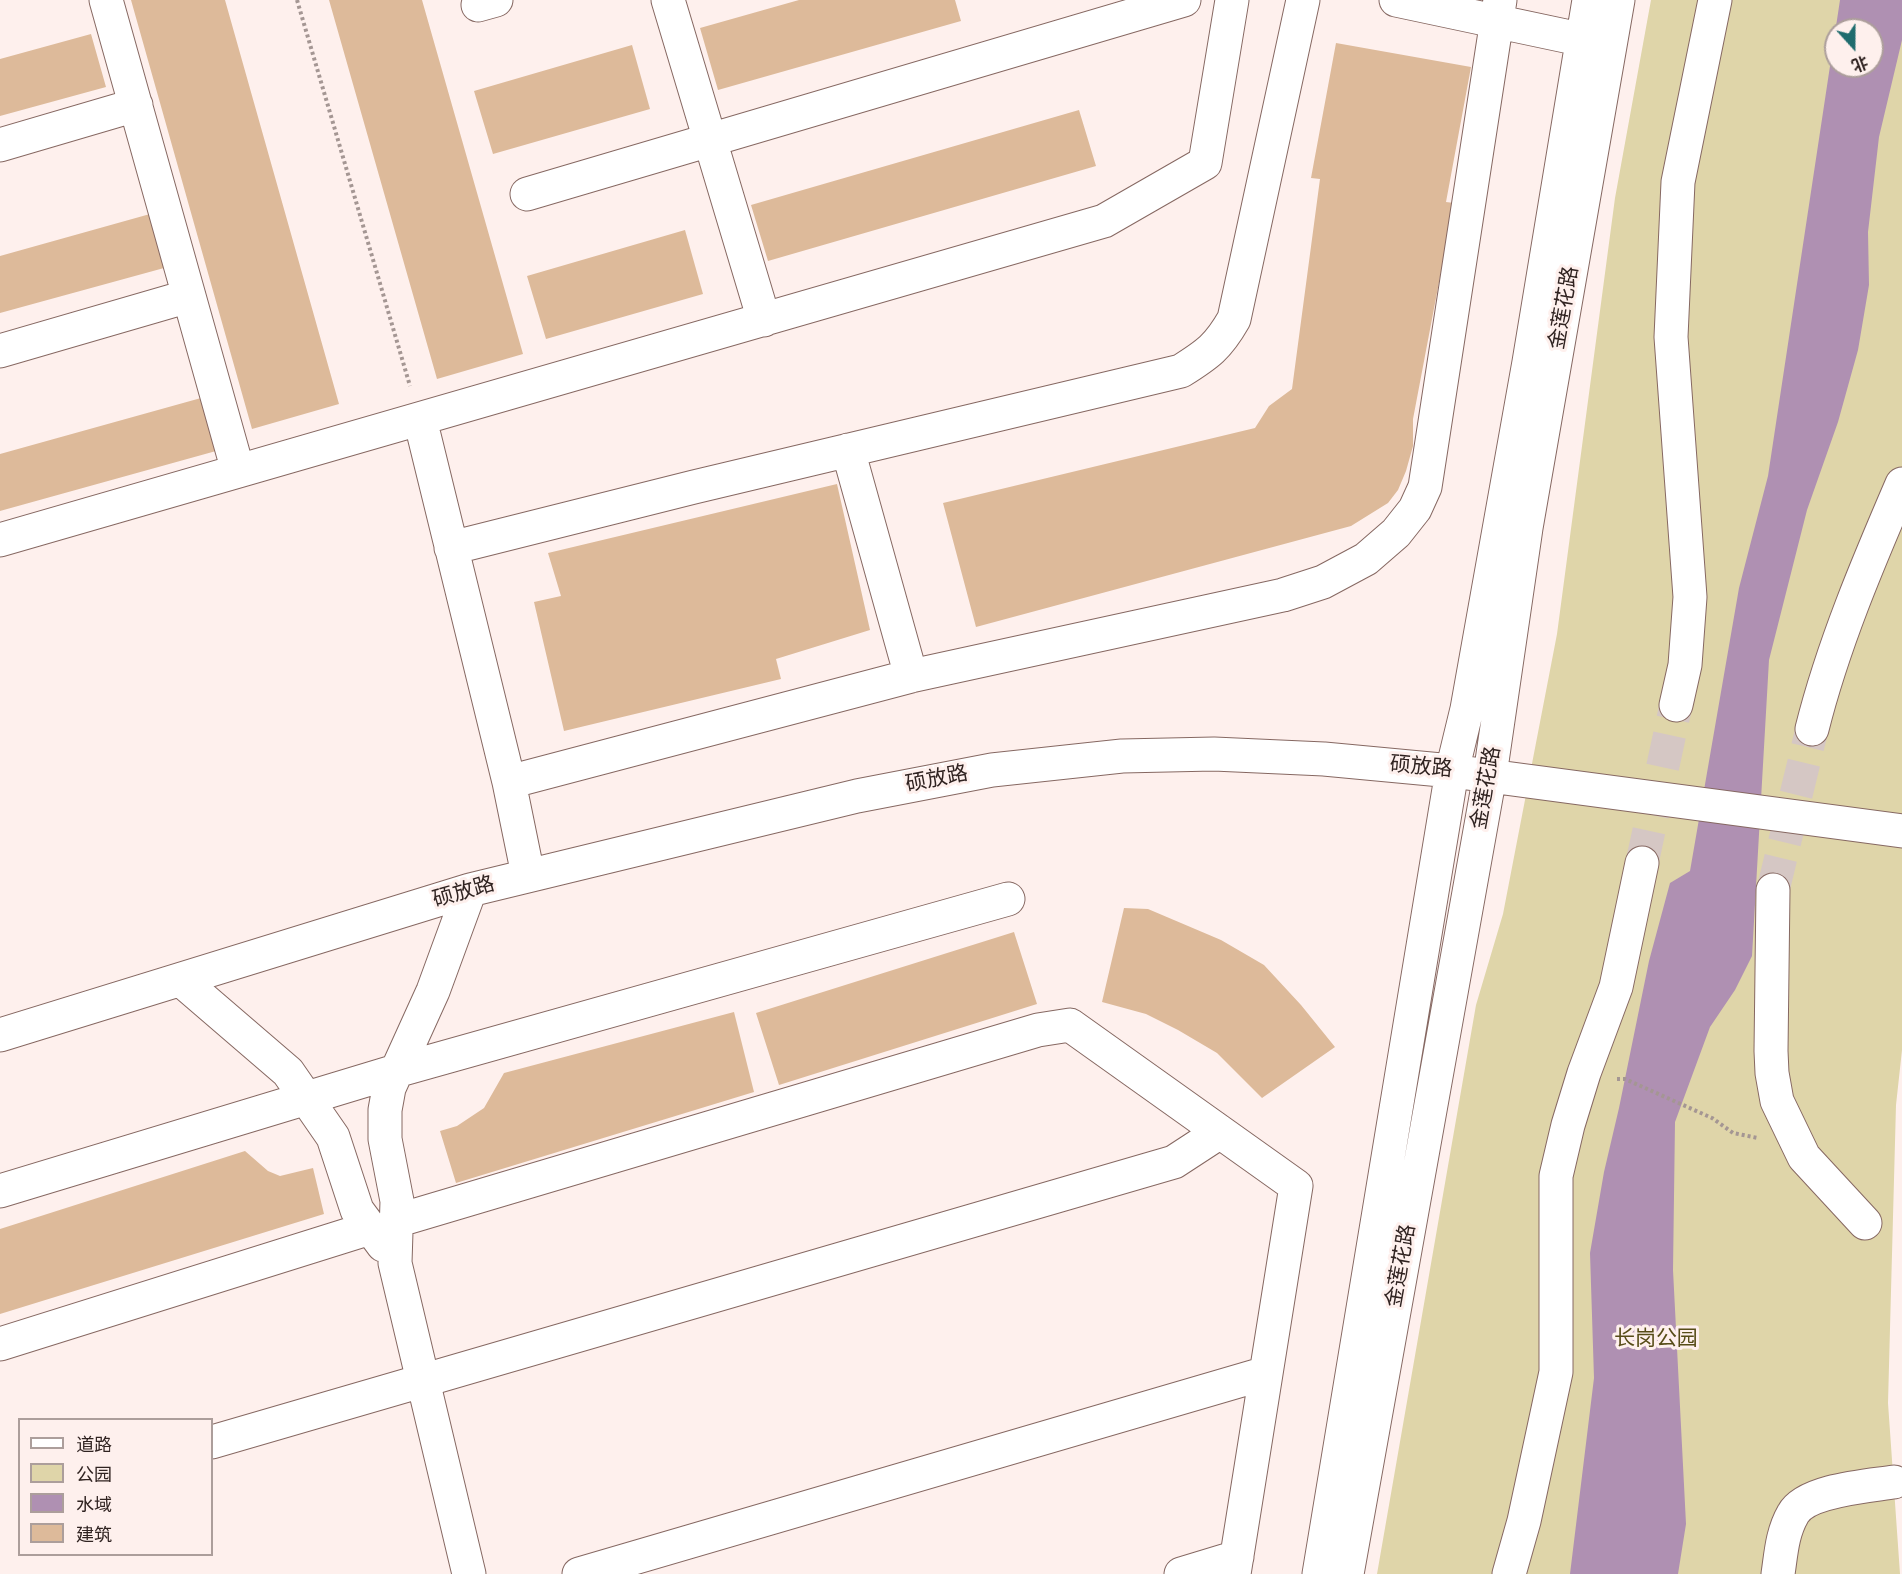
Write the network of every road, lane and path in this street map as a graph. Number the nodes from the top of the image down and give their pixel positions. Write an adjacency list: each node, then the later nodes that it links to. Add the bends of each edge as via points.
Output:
1 (106, 0): 14 (street)
2 (297, 0): 21 (path)
3 (668, 0): 15 (street)
4 (1184, 0): 15 (street)
5 (1191, 0): 11 (street)
6 (1303, 0): 22 (street, via 1234,319 1210,352 1181,371)
7 (1396, 0): 12 (street)
8 (1589, 0): 13 (street, 金莲花路)
9 (1618, 0): 13 (street, 金莲花路)
10 (1715, 0): 28 (street, via 1678,182 1671,337 1690,597 1685,665)
11 (1232, 2): 19 (street, via 1205,163 1104,221)
12 (1499, 10): 13 (street); 27 (street, via 1425,487 1415,509 1396,533 1366,559 1323,582 1283,595)
13 (1596, 43): 30 (street, 金莲花路, via 1527,373 1467,709); 31 (street, 金莲花路)
14 (136, 105): 16 (street); 18 (street)
15 (711, 139): 17 (street); 19 (street)
16 (0, 145)
17 (527, 194)
18 (189, 296): 20 (street); 23 (street)
19 (764, 320): 21 (street)
20 (0, 351)
21 (420, 419): 23 (street); 26 (street)
22 (848, 450): 26 (street); 27 (street)
23 (238, 471): 25 (street)
24 (1902, 484): 29 (street, via 1822,690)
25 (0, 540)
26 (451, 548): 32 (street)
27 (911, 676): 32 (street)
28 (1676, 705)
29 (1812, 729)
30 (1452, 771): 31 (street, 硕放路); 35 (street, 硕放路, via 1214,754 1122,756 1015,767 857,795); 58 (street, 金莲花路)
31 (1490, 775): 33 (street, 硕放路); 59 (street, 金莲花路)
32 (509, 782): 35 (street)
33 (1902, 831)
34 (1642, 863): 42 (street, via 1616,987)
35 (528, 875): 36 (street, 硕放路)
36 (470, 890): 39 (street, 硕放路); 41 (street, via 433,991)
37 (1773, 890): 44 (street, via 1772,1073 1777,1101)
38 (1008, 899): 41 (street)
39 (181, 980): 40 (street, 硕放路); 43 (street, via 288,1072)
40 (0, 1035)
41 (396, 1071): 43 (street); 48 (street, via 388,1088 385,1139 397,1201)
42 (1584, 1073): 44 (path, via 1625,1080 1712,1118 1733,1133 1763,1139); 60 (street, via 1556,1176 1556,1372)
43 (308, 1098): 46 (street); 48 (street, via 333,1137 357,1210)
44 (1788, 1126): 47 (street, via 1804,1157)
45 (1220, 1132): 48 (street, via 1070,1025 1038,1030); 50 (street, via 1296,1186); 51 (street, via 1174,1162)
46 (0, 1191)
47 (1865, 1223)
48 (383, 1224): 49 (street); 51 (street)
49 (0, 1344)
50 (1266, 1373): 54 (street); 56 (street)
51 (423, 1380): 52 (street); 55 (street)
52 (213, 1442)
53 (1894, 1482): 61 (street, via 1806,1502 1793,1513 1782,1543)
54 (1236, 1566): 57 (street)
55 (469, 1574)
56 (579, 1574)
57 (1180, 1574)
58 (1319, 1574)
59 (1347, 1574)
60 (1509, 1574)
61 (1778, 1574)

